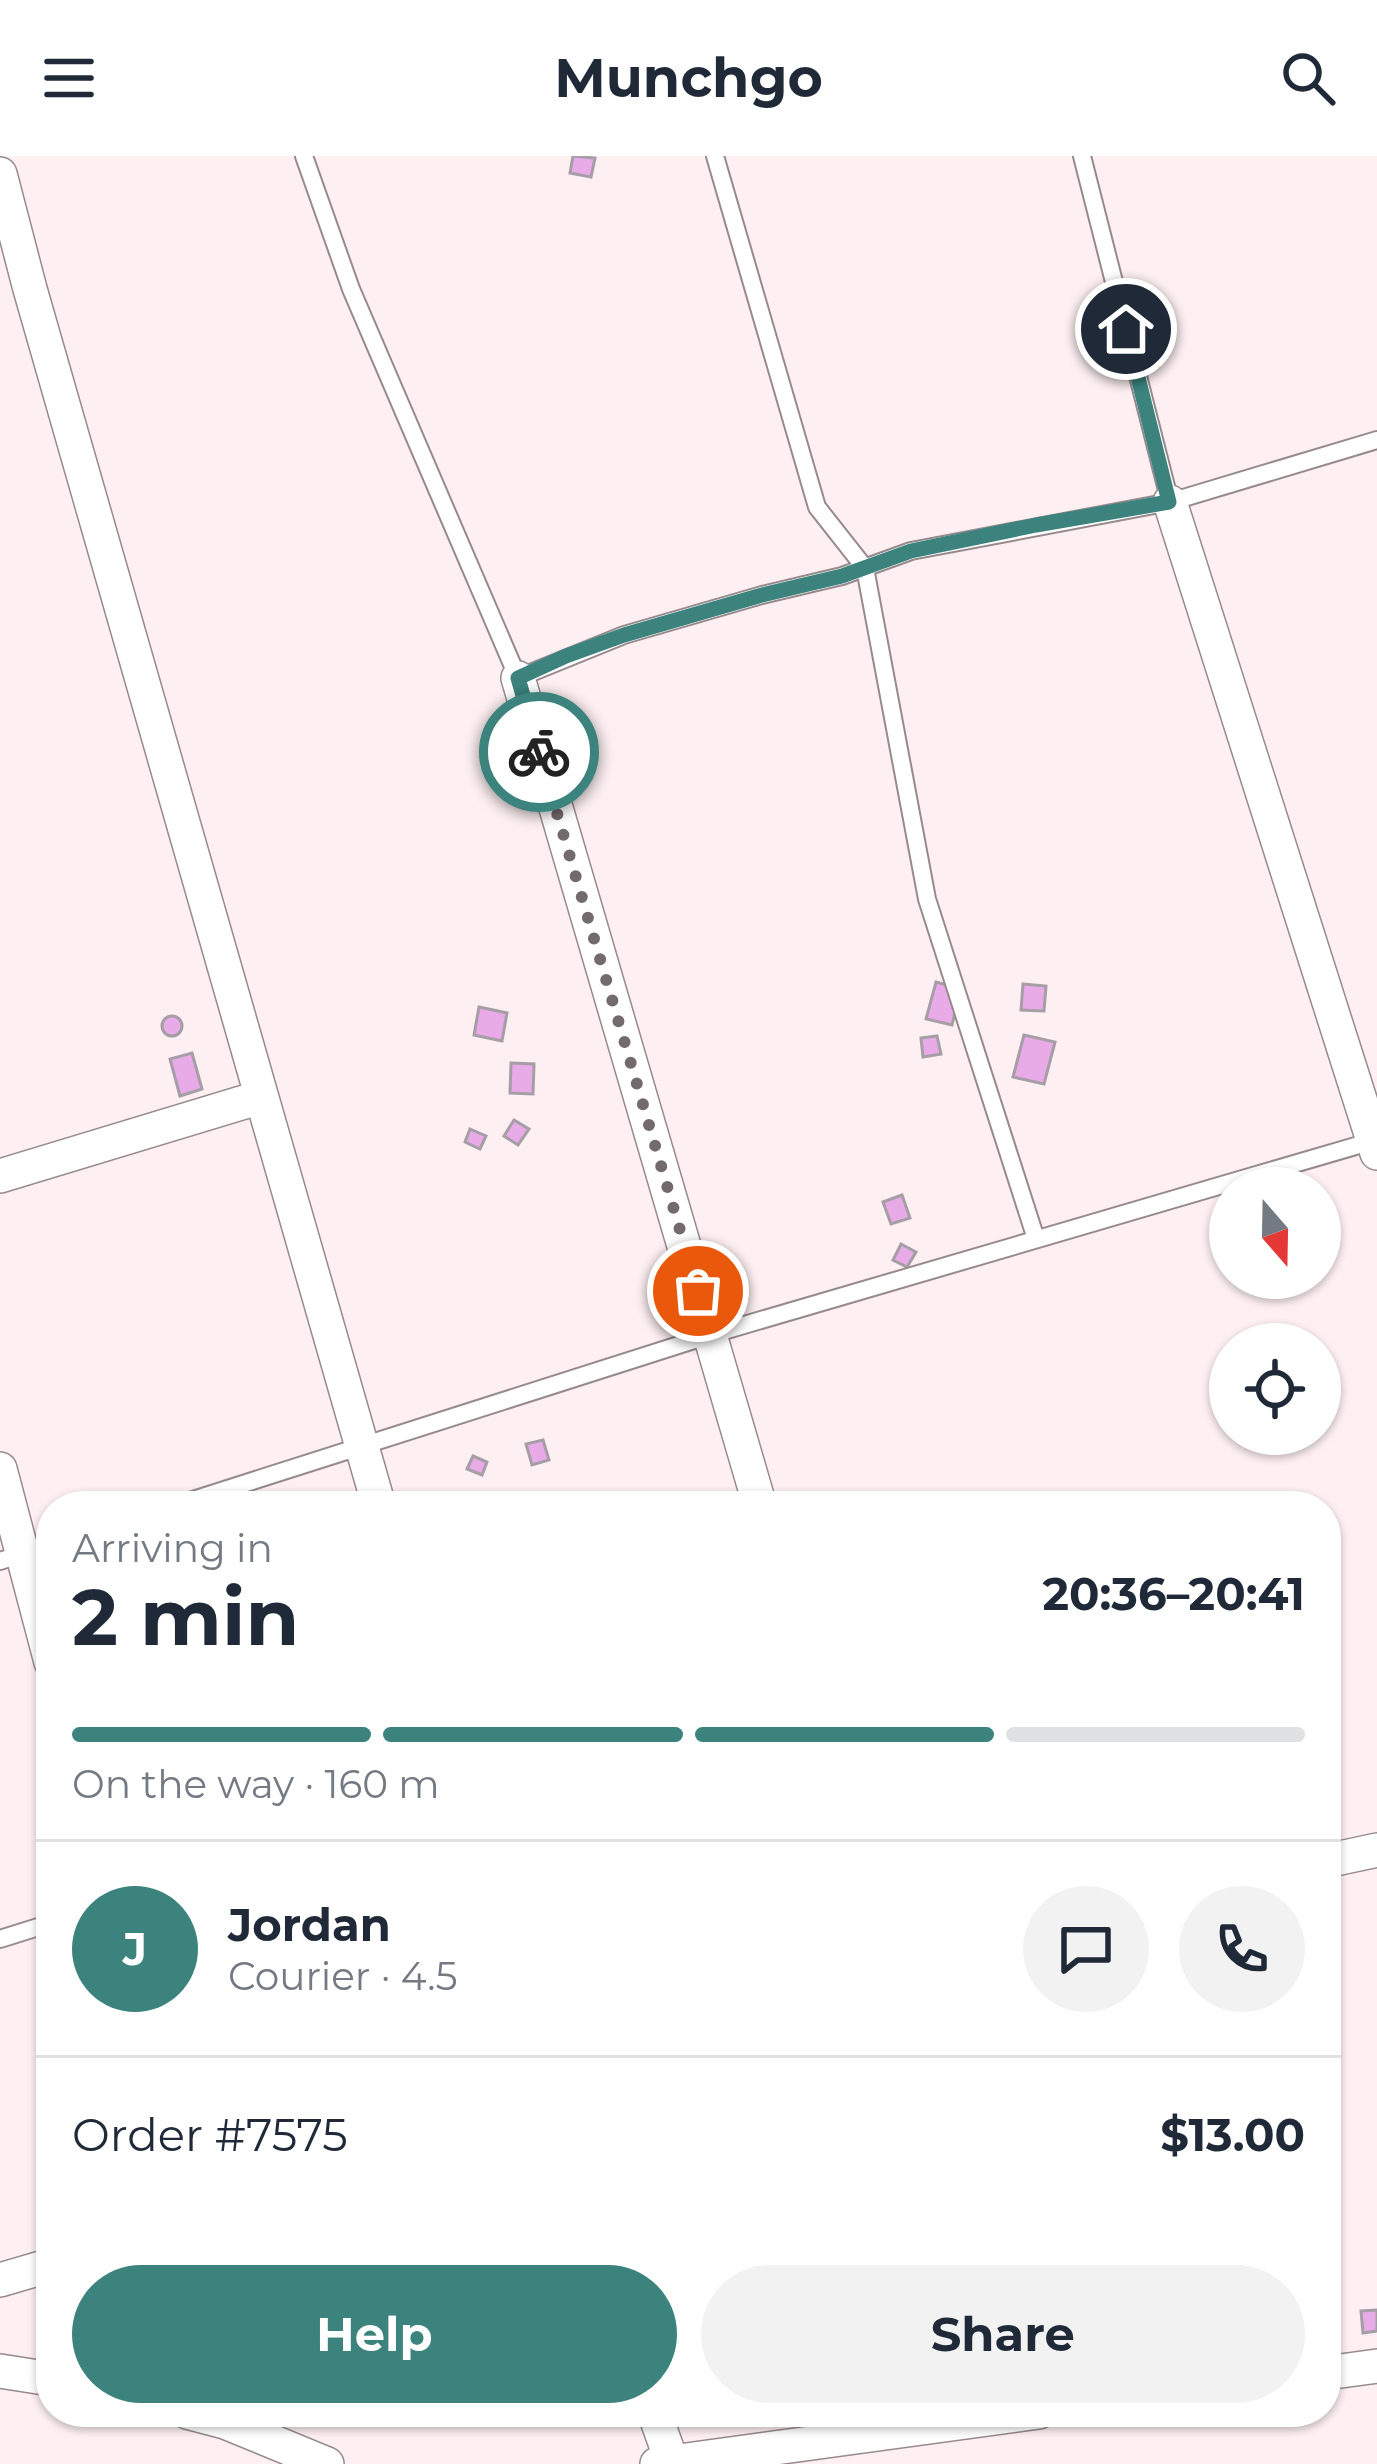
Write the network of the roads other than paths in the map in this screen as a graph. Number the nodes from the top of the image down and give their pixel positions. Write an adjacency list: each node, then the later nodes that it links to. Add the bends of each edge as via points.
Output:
1 (304, 156): 8 (lane, via 351,289)
2 (715, 156): 7 (lane, via 817,507)
3 (1082, 156): 6 (lane)
4 (0, 174): 9 (street)
5 (1377, 440): 6 (lane)
6 (1169, 502): 7 (lane, via 911,551); 10 (street)
7 (865, 568): 8 (lane, via 624,635); 12 (lane, via 927,898)
8 (518, 678): 13 (street)
9 (261, 1097): 11 (street); 14 (street)
10 (1376, 1145): 12 (lane)
11 (0, 1176)
12 (1036, 1239): 13 (lane)
13 (710, 1335): 14 (lane); 18 (street)
14 (362, 1446): 16 (lane); 17 (street)
15 (0, 1469): 19 (street)
16 (221, 1491)
17 (375, 1491)
18 (756, 1491)
19 (18, 1553): 20 (street)
20 (36, 1612)
21 (1377, 1850): 22 (street)
22 (1341, 1858)
23 (36, 1928): 24 (lane)
24 (0, 1939)
25 (36, 2269): 26 (street)
26 (0, 2280)
27 (1377, 2366): 28 (street)
28 (1341, 2371)
29 (0, 2372): 30 (street)
30 (36, 2377)
31 (258, 2427): 35 (street)
32 (658, 2427): 34 (street)
33 (929, 2427): 34 (street)
34 (666, 2463)
35 (327, 2464)

